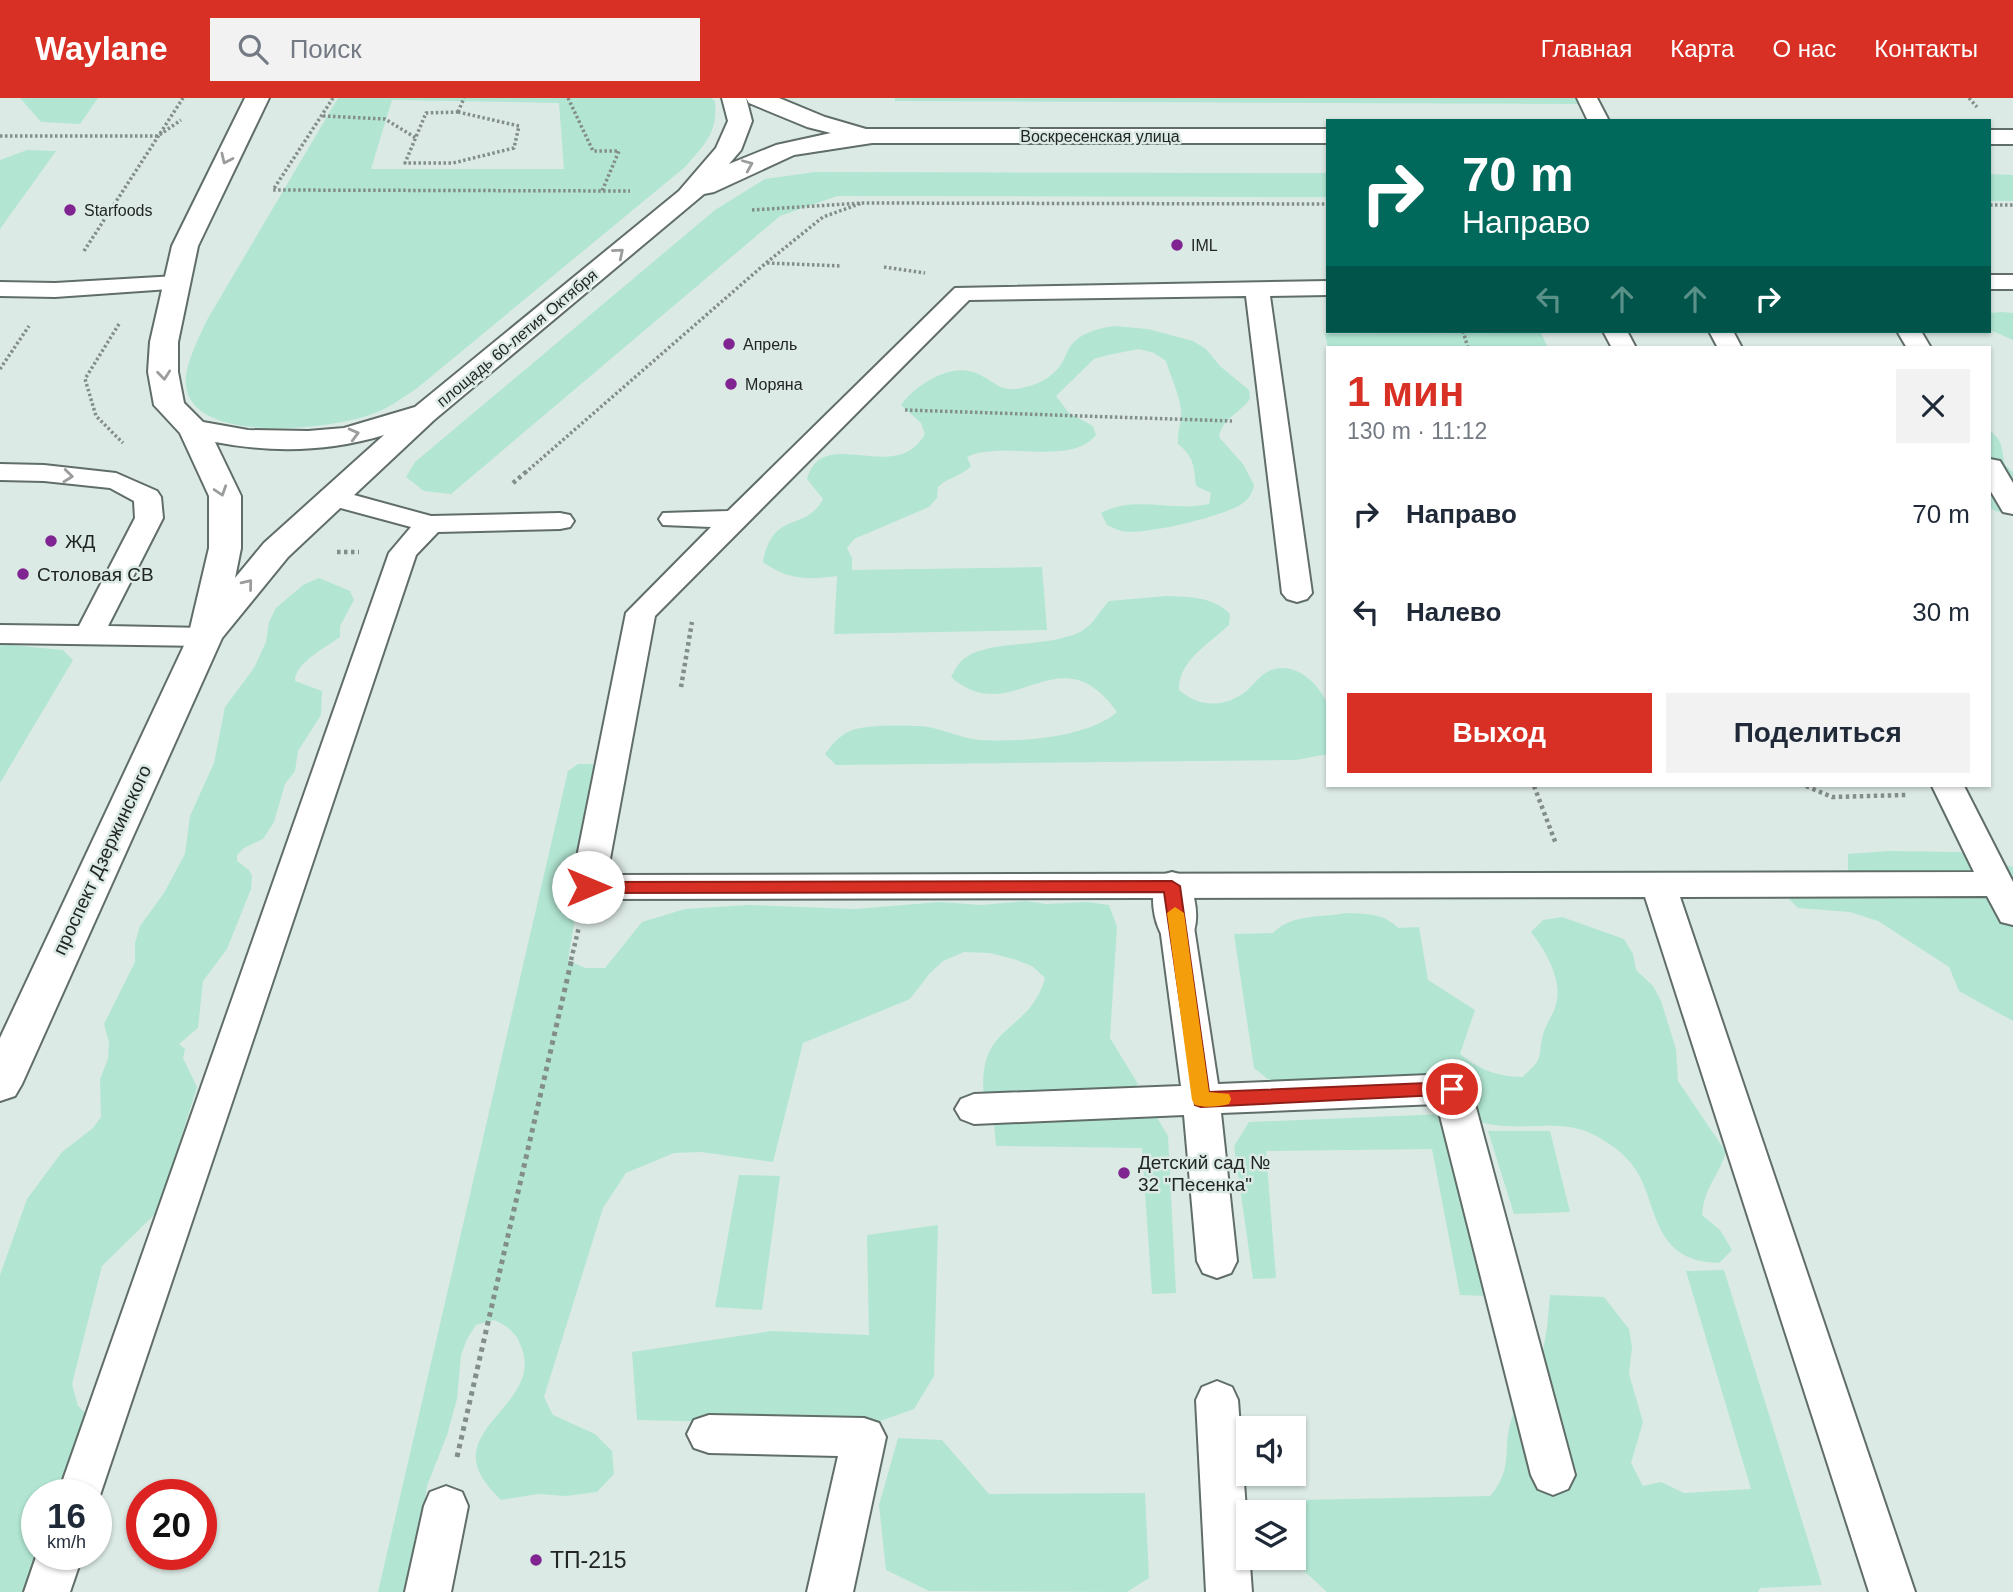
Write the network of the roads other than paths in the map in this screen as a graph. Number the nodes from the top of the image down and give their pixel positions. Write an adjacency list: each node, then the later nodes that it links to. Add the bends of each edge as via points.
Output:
1 (257, 98): 13 (main road, one-way to 13, via 185,246)
2 (734, 98): 10 (main road, площадь 60-летия Октября, via 740,121 728,150)
3 (758, 98): 6 (main road, Воскресенская улица, via 816,122)
4 (1587, 98): 5 (lane)
5 (1598, 119)
6 (872, 136): 7 (main road, Воскресенская улица); 10 (main road, Воскресенская улица, one-way to 6, via 785,150)
7 (1326, 136)
8 (1991, 137): 9 (main road)
9 (2013, 137)
10 (688, 197): 17 (main road, площадь 60-летия Октября, one-way to 10)
11 (1991, 282): 12 (lane)
12 (2013, 282)
13 (176, 283): 15 (lane); 18 (main road, one-way to 18, via 163,372 169,405)
14 (1326, 288): 16 (lane)
15 (0, 289)
16 (1257, 289): 24 (lane, via 964,293); 27 (lane)
17 (426, 414): 18 (main road, площадь 60-летия Октября, one-way to 17, via 248,439 308,440 346,437); 21 (main road)
18 (193, 429): 30 (main road, one-way to 30, via 225,496 225,548)
19 (1991, 469): 22 (lane)
20 (0, 472): 29 (lane, one-way to 29, via 117,481 147,497 149,518)
21 (332, 497): 26 (lane); 30 (main road, one-way to 21, via 276,550)
22 (2013, 506)
23 (673, 519): 24 (lane)
24 (734, 519): 32 (lane, via 641,613 588,887)
25 (560, 521): 26 (lane)
26 (430, 524): 43 (lane, via 403,553)
27 (1297, 593)
28 (0, 634): 29 (lane)
29 (89, 635): 30 (lane)
30 (205, 637): 36 (main road, проспект Дзержинского)
31 (1950, 789): 34 (lane)
32 (1172, 886): 33 (lane); 35 (main road)
33 (1659, 886): 34 (lane); 50 (lane)
34 (2005, 898)
35 (1177, 927): 37 (lane)
36 (0, 1084)
37 (1201, 1100): 38 (lane); 39 (lane); 42 (lane, via 1452,1089)
38 (974, 1109)
39 (1217, 1261)
40 (1217, 1399): 49 (lane)
41 (709, 1434): 48 (lane, via 864,1437)
42 (1553, 1475)
43 (85, 1479)
44 (446, 1506): 47 (lane)
45 (55, 1570): 46 (lane)
46 (47, 1592)
47 (428, 1592)
48 (830, 1592)
49 (1229, 1592)
50 (1892, 1592)

